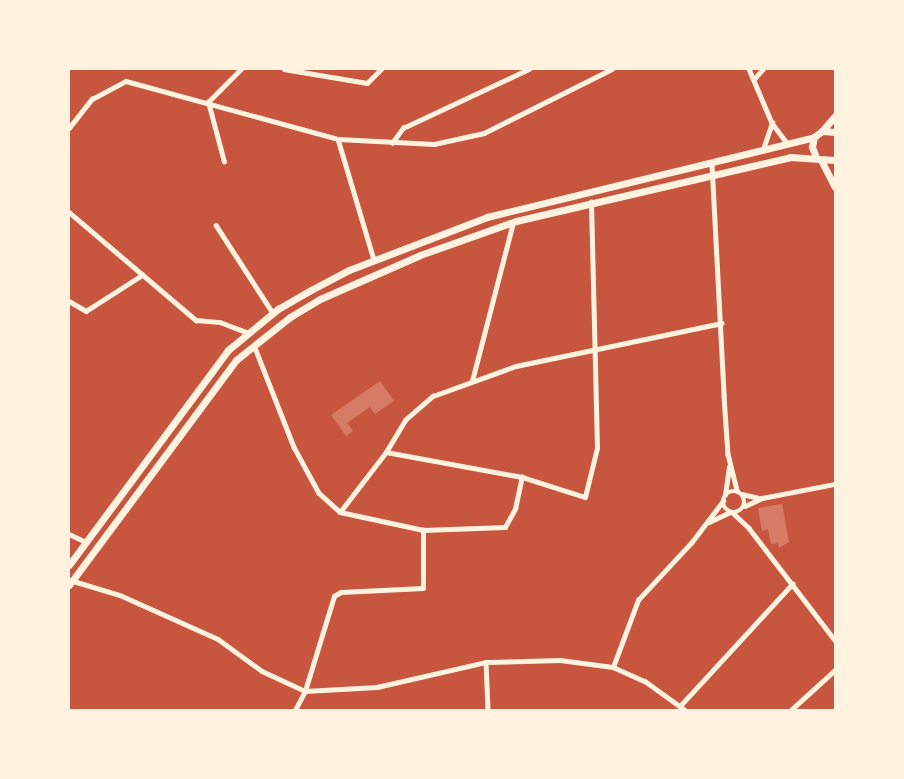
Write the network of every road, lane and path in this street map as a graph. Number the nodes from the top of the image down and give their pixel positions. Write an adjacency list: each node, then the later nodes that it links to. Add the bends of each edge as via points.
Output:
1 (241, 69): 9 (street)
2 (284, 69): 3 (street, via 367,83)
3 (381, 69)
4 (529, 69): 17 (street, via 403,128)
5 (612, 69): 17 (street, via 484,133 434,144)
6 (749, 69): 8 (street)
7 (763, 69): 8 (street)
8 (754, 80): 11 (street)
9 (207, 102): 12 (street, via 126,81 92,99); 16 (street); 22 (street)
10 (835, 116): 13 (main road)
11 (772, 123): 18 (street, via 782,141); 19 (street)
12 (69, 128)
13 (822, 131): 14 (main road); 15 (main road)
14 (835, 132)
15 (814, 137): 18 (main road); 20 (main road, via 812,147)
16 (338, 139): 17 (street); 30 (street)
17 (392, 143)
18 (792, 145): 19 (main road)
19 (761, 152): 23 (main road)
20 (818, 158): 21 (main road); 24 (main road, via 790,157); 25 (main road)
21 (835, 160)
22 (224, 162)
23 (712, 164): 24 (street); 30 (main road, via 525,207)
24 (713, 176): 26 (main road); 34 (street)
25 (835, 187)
26 (591, 202): 28 (main road); 37 (street)
27 (69, 212): 31 (street)
28 (513, 222): 36 (main road, via 351,284 290,317); 38 (street)
29 (216, 225): 33 (street)
30 (374, 260): 33 (main road)
31 (142, 275): 32 (street, via 86,311); 35 (street, via 196,320 220,322)
32 (69, 301)
33 (273, 313): 35 (main road)
34 (722, 323): 37 (street); 40 (street)
35 (248, 333): 53 (main road, via 205,380)
36 (253, 345): 47 (street, via 294,447 319,493); 55 (main road, via 209,393)
37 (593, 350): 38 (street, via 516,366); 41 (street, via 597,448 585,497)
38 (472, 381): 39 (street, via 418,406)
39 (386, 452): 41 (street); 47 (street)
40 (729, 459): 43 (street); 45 (street)
41 (522, 477): 51 (street, via 515,509 505,527)
42 (835, 484): 44 (street)
43 (739, 492): 44 (street); 45 (street); 46 (street)
44 (762, 498): 46 (street)
45 (724, 499): 48 (street); 49 (street)
46 (744, 508): 48 (street); 50 (street)
47 (340, 512): 51 (street)
48 (731, 513): 49 (street); 50 (street)
49 (707, 523): 59 (street, via 638,600)
50 (749, 528): 56 (street)
51 (423, 530): 61 (street, via 423,588 341,592 333,597)
52 (69, 534): 53 (street)
53 (86, 542): 54 (main road)
54 (69, 565)
55 (70, 582): 61 (street, via 120,595 218,639 262,671)
56 (792, 584): 57 (street); 62 (street)
57 (835, 640)
58 (486, 662): 59 (street, via 560,660); 61 (street, via 377,687); 64 (street)
59 (613, 667): 62 (street, via 645,681)
60 (835, 670): 66 (street)
61 (305, 691): 63 (street)
62 (680, 706): 65 (street)
63 (295, 710)
64 (488, 710)
65 (686, 710)
66 (791, 710)

